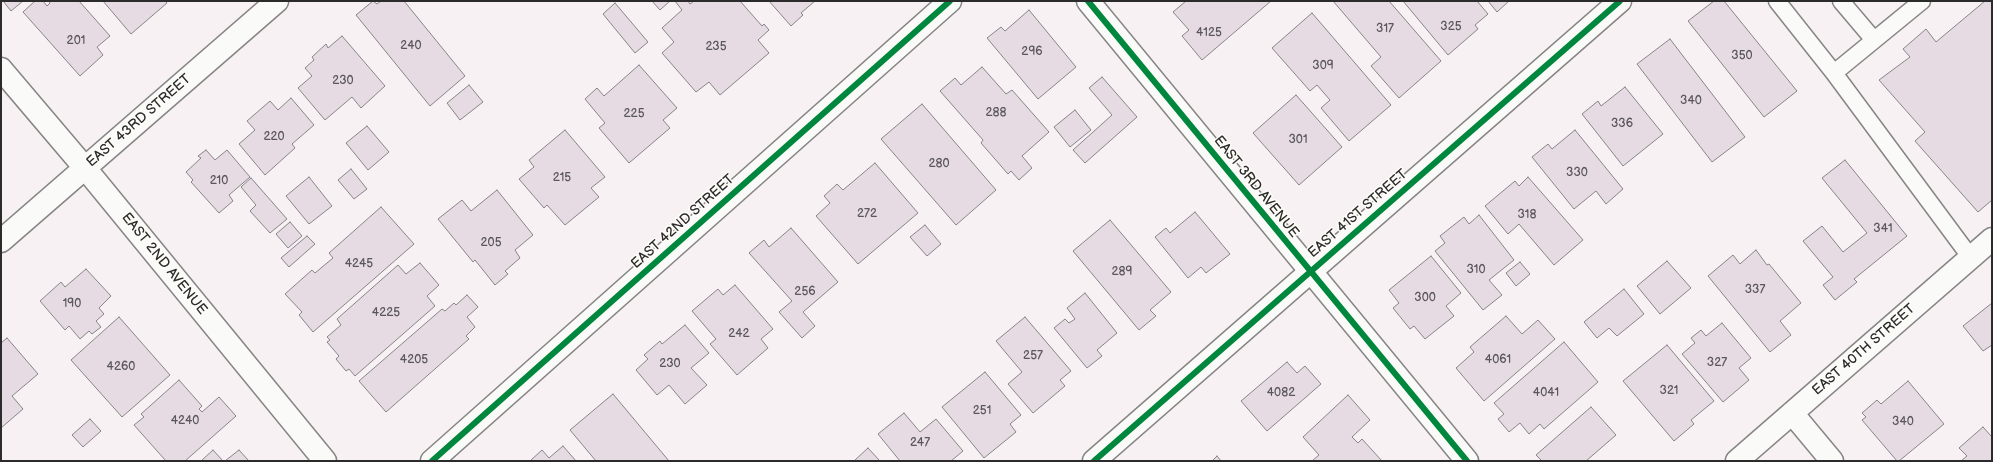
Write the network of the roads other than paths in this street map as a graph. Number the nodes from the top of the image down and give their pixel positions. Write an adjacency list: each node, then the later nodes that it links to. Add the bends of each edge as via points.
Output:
1 (276, 1): 11 (street, EAST 43RD STREET)
2 (950, 1): 18 (street, EAST 42ND STREET)
3 (1088, 1): 15 (street, EAST 3RD AVENUE)
4 (1620, 1): 15 (street, EAST 41ST STREET)
5 (1777, 1): 10 (lane)
6 (1841, 1): 8 (lane)
7 (1922, 1): 8 (lane)
8 (1874, 40): 10 (lane)
9 (1, 69): 11 (street, EAST 2ND AVENUE)
10 (1834, 73): 14 (lane)
11 (85, 168): 13 (street, EAST 43RD STREET); 17 (street, EAST 2ND AVENUE)
12 (1992, 239): 14 (street, EAST 40TH STREET)
13 (1, 241)
14 (1971, 258): 16 (street, EAST 40TH STREET)
15 (1309, 271): 19 (street, EAST 41ST STREET); 20 (street, EAST 3RD AVENUE)
16 (1792, 413): 21 (street, EAST 40TH STREET); 22 (street)
17 (325, 461)
18 (432, 461)
19 (1094, 461)
20 (1467, 461)
21 (1737, 461)
22 (1832, 461)

